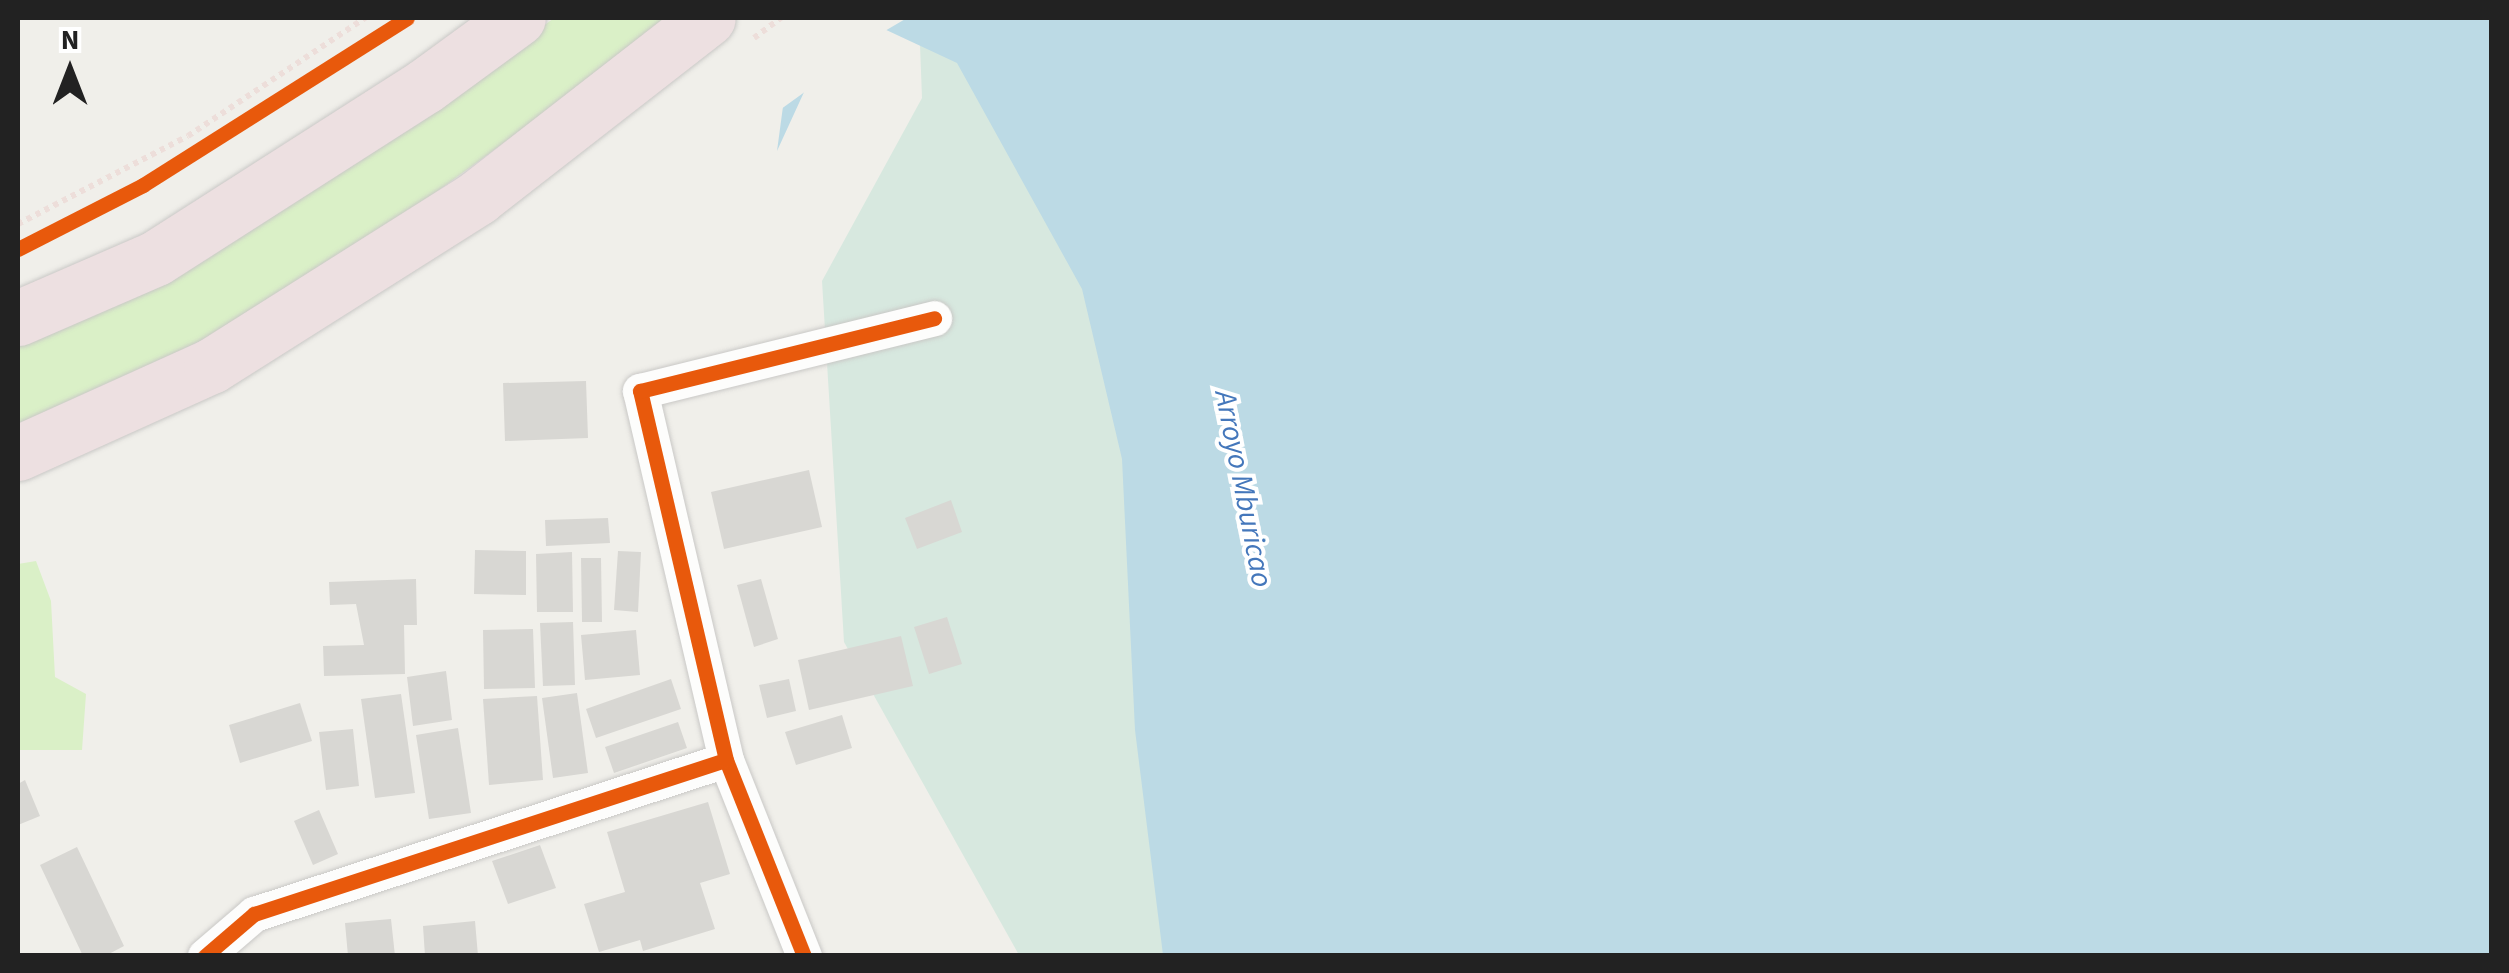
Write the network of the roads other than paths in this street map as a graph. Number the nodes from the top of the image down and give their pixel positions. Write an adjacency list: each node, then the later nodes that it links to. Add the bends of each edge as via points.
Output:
1 (518, 18): 3 (highway, via 425,86 156,258)
2 (708, 18): 5 (highway, via 478,197 228,355)
3 (18, 318)
4 (934, 318): 6 (street, via 640,391)
5 (18, 453)
6 (726, 760): 7 (street, via 254,914); 8 (street)
7 (205, 956)
8 (804, 956)

